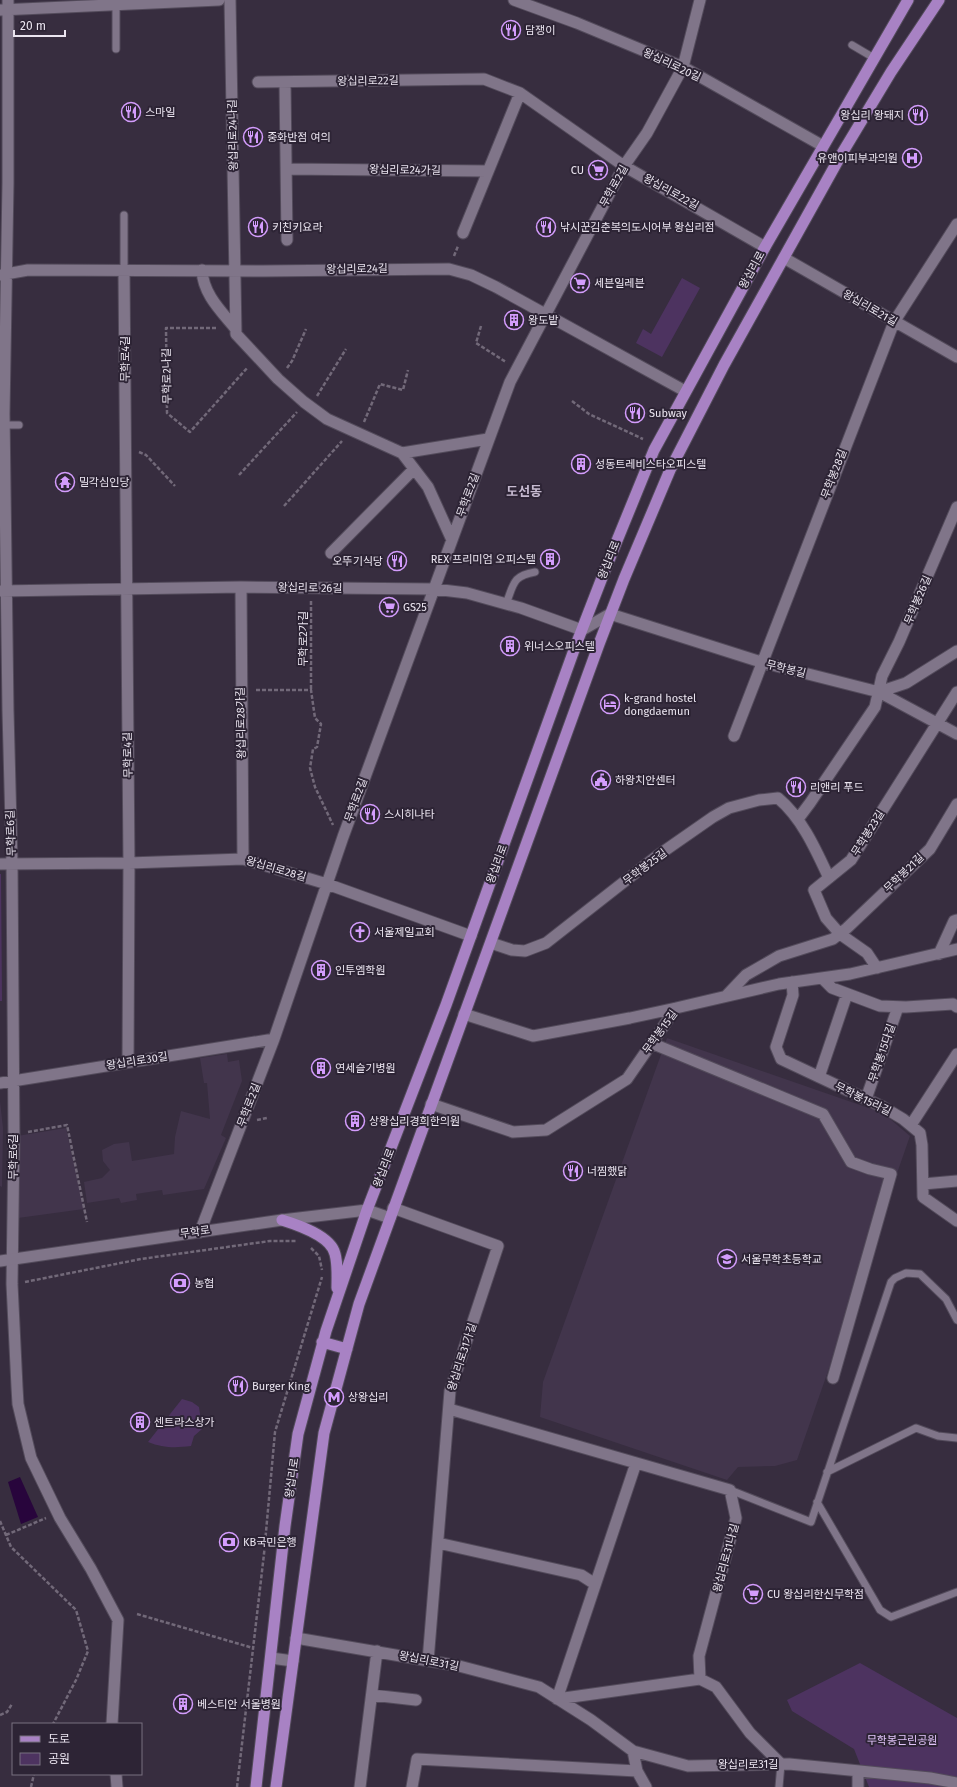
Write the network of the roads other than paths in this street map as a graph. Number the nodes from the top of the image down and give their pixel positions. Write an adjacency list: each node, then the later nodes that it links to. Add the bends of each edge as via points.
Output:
1 (219, 0): 7 (street)
2 (230, 0): 29 (street, 왕십리로24나길)
3 (514, 0): 12 (street, 왕십리로20길)
4 (700, 0): 12 (street, 무학로2길)
5 (908, 0): 11 (main road, 왕십리로)
6 (939, 0): 26 (main road, 왕십리로, via 891,72 841,155)
7 (116, 5): 8 (street); 10 (lane)
8 (6, 6): 13 (street, 무학로6길)
9 (852, 45): 11 (lane)
10 (116, 49)
11 (874, 58): 17 (main road, 왕십리로)
12 (683, 67): 17 (street, 왕십리로20길); 18 (street, 무학로2길, via 647,133)
13 (4, 72): 30 (street, 무학로6길)
14 (258, 82): 15 (street, 왕십리로22길)
15 (286, 82): 16 (street, 왕십리로22길, via 484,79); 19 (street)
16 (520, 93): 18 (street, 왕십리로22길); 20 (street)
17 (822, 146): 25 (main road, 왕십리로)
18 (624, 166): 25 (street, 왕십리로22길); 31 (street, 무학로2길)
19 (286, 169): 20 (street, 왕십리로24가길); 24 (street)
20 (488, 171): 23 (street)
21 (124, 214): 27 (lane)
22 (957, 224): 32 (street, 무학봉28길)
23 (463, 234)
24 (286, 240)
25 (765, 247): 35 (main road, 왕십리로)
26 (784, 258): 32 (street, 왕십리로21길); 50 (main road, 왕십리로, via 724,365 670,470)
27 (124, 270): 28 (street, 왕십리로24길); 30 (street, 왕십리로24길, via 28,270); 46 (street, 무학로4길)
28 (202, 270): 29 (street, 왕십리로24길); 33 (street, via 202,280 210,297)
29 (235, 271): 31 (street, 왕십리로24길, via 448,269 471,275); 33 (street)
30 (4, 274): 36 (street, 무학로6길)
31 (546, 314): 35 (street, 왕십리로24길); 38 (street, 무학로2길, via 510,382)
32 (894, 322): 34 (street, 왕십리로21길); 53 (street, 무학봉28길)
33 (236, 328): 39 (street, via 236,334 257,358 308,405 327,419)
34 (957, 357)
35 (685, 391): 51 (main road, 왕십리로, via 654,450)
36 (4, 425): 37 (lane); 48 (street, 무학로6길)
37 (19, 425)
38 (488, 439): 39 (street); 42 (street, 무학로2길)
39 (402, 453): 40 (street)
40 (414, 469): 42 (street, via 428,487); 43 (street)
41 (957, 507): 54 (street, 무학봉26길, via 882,676)
42 (452, 540): 47 (street, 무학로2길)
43 (331, 553)
44 (535, 572): 49 (lane, via 516,579)
45 (241, 587): 46 (street, 왕십리로 26길); 47 (street, 왕십리로 26길); 61 (street, 왕십리로28가길)
46 (126, 588): 48 (street, 왕십리로 26길); 62 (street, 무학로4길)
47 (434, 589): 49 (street, 왕십리로 26길, via 467,593); 66 (street, 무학로2길)
48 (3, 591): 64 (street, 무학로6길)
49 (506, 604): 51 (street, 왕십리로 26길)
50 (610, 614): 51 (street); 53 (street, 무학봉길); 70 (main road, 왕십리로)
51 (582, 630): 69 (main road, 왕십리로)
52 (957, 651): 54 (street, via 906,683)
53 (761, 662): 54 (street, 무학봉길); 58 (street, 무학봉28길)
54 (879, 692): 56 (street, 무학봉길); 60 (street, via 875,707)
55 (957, 692): 56 (street, 무학봉23길)
56 (937, 723): 57 (street, 무학봉길); 65 (street, 무학봉23길, via 851,860)
57 (957, 734)
58 (734, 736)
59 (957, 804): 68 (street, 무학봉21길, via 930,848)
60 (798, 819): 65 (street, 무학봉25길); 70 (street, 무학봉25길, via 778,798 729,808 658,856 546,943 525,951 512,950)
61 (243, 859): 62 (street, 왕십리로28길); 66 (street, 왕십리로28길)
62 (129, 863): 64 (street, 왕십리로28길); 85 (street, 무학로4길)
63 (0, 864): 64 (street, 왕십리로28길)
64 (12, 864): 87 (street, 무학로6길)
65 (829, 878): 68 (street, 무학봉23길, via 814,890 826,918)
66 (327, 884): 69 (street, 왕십리로28길); 82 (street, 무학로2길)
67 (957, 920): 72 (street, via 954,921)
68 (840, 934): 73 (street, via 867,952); 77 (street, 무학봉21길, via 833,939 779,956 746,976)
69 (471, 936): 94 (main road, 왕십리로)
70 (491, 943): 81 (main road, 왕십리로)
71 (957, 949): 72 (street, 무학봉15길)
72 (939, 954): 73 (street, 무학봉15길)
73 (878, 968): 74 (street, 무학봉15길)
74 (822, 978): 75 (street, 무학봉15길); 76 (street, 무학봉15다길, via 832,988)
75 (792, 982): 77 (street, 무학봉15길); 86 (street, 무학봉15라길, via 793,995 776,1047 781,1059)
76 (847, 994): 78 (street, 무학봉15다길, via 880,1006); 86 (street)
77 (727, 996): 80 (street, 무학봉15길)
78 (898, 1007): 79 (street, 무학봉15다길, via 953,1004); 89 (street, 무학봉15다길)
79 (957, 1007)
80 (676, 1008): 81 (street, via 533,1036); 83 (street, 무학봉15길)
81 (464, 1014): 90 (main road, 왕십리로)
82 (274, 1038): 85 (street, 왕십리로30길); 98 (street, 무학로2길)
83 (651, 1043): 90 (street, 무학봉15길, via 627,1079 546,1130 513,1132); 105 (street, via 822,1114 851,1162 891,1174)
84 (957, 1054): 91 (street)
85 (128, 1062): 87 (street, 왕십리로30길)
86 (819, 1077): 89 (street, 무학봉15라길)
87 (14, 1081): 88 (street, 왕십리로30길); 99 (street, 무학로6길)
88 (0, 1084)
89 (866, 1099): 91 (street, 무학봉15라길, via 903,1118)
90 (431, 1104): 95 (main road, 왕십리로)
91 (911, 1125): 93 (street, 무학봉15라길, via 920,1133)
92 (957, 1181): 93 (street)
93 (922, 1184): 97 (street, 무학봉15라길, via 924,1197)
94 (367, 1210): 95 (street, 무학로); 96 (street, 무학로); 101 (main road, 왕십리로)
95 (391, 1213): 104 (main road, 왕십리로); 106 (street, 왕십리로31가길, via 498,1246 450,1391)
96 (282, 1220): 98 (street, 무학로); 101 (main road, via 308,1229 324,1240 335,1253)
97 (957, 1221)
98 (200, 1232): 99 (street, 무학로)
99 (12, 1259): 100 (street, 무학로); 124 (street, 무학로6길, via 18,1404 31,1458 60,1518 92,1569 118,1620)
100 (0, 1261)
101 (337, 1296): 103 (main road, 왕십리로)
102 (957, 1320): 109 (lane, via 946,1299 920,1274 906,1273 891,1282)
103 (322, 1342): 104 (main road); 117 (main road, 왕십리로, via 298,1434)
104 (346, 1349): 115 (main road, 왕십리로, via 324,1433)
105 (833, 1378)
106 (449, 1409): 108 (street); 112 (street, 왕십리로31가길)
107 (957, 1438): 109 (lane, via 938,1436 916,1428)
108 (636, 1463): 110 (street); 113 (street)
109 (827, 1472): 111 (lane)
110 (730, 1490): 111 (lane, via 811,1522); 120 (street, 왕십리로31나길, via 736,1518 699,1656)
111 (817, 1502): 114 (lane, via 880,1610 891,1617)
112 (438, 1542): 113 (street, via 581,1575); 119 (street, 왕십리로31가길)
113 (596, 1584): 122 (street)
114 (957, 1592)
115 (296, 1638): 116 (street, 왕십리로31길); 118 (main road, 왕십리로)
116 (377, 1652): 119 (street, 왕십리로31길); 121 (street)
117 (271, 1658): 118 (street); 132 (main road, 왕십리로)
118 (293, 1660): 133 (main road, 왕십리로)
119 (428, 1661): 122 (street, 왕십리로31길, via 459,1666 539,1687)
120 (700, 1679): 122 (street); 126 (street, via 716,1688 750,1733)
121 (372, 1695): 123 (street); 134 (street)
122 (557, 1699): 125 (street, 왕십리로31길, via 591,1720)
123 (416, 1700)
124 (112, 1723)
125 (632, 1752): 126 (street, 왕십리로31길, via 688,1766); 127 (street)
126 (781, 1764): 128 (street, 왕십리로31길); 137 (lane)
127 (637, 1771): 135 (street, via 417,1759); 136 (street)
128 (858, 1771): 130 (street, 왕십리로31길); 138 (street)
129 (116, 1775): 131 (street)
130 (957, 1783)
131 (117, 1787)
132 (256, 1787)
133 (276, 1787)
134 (360, 1787)
135 (412, 1787)
136 (646, 1787)
137 (779, 1787)
138 (858, 1787)

